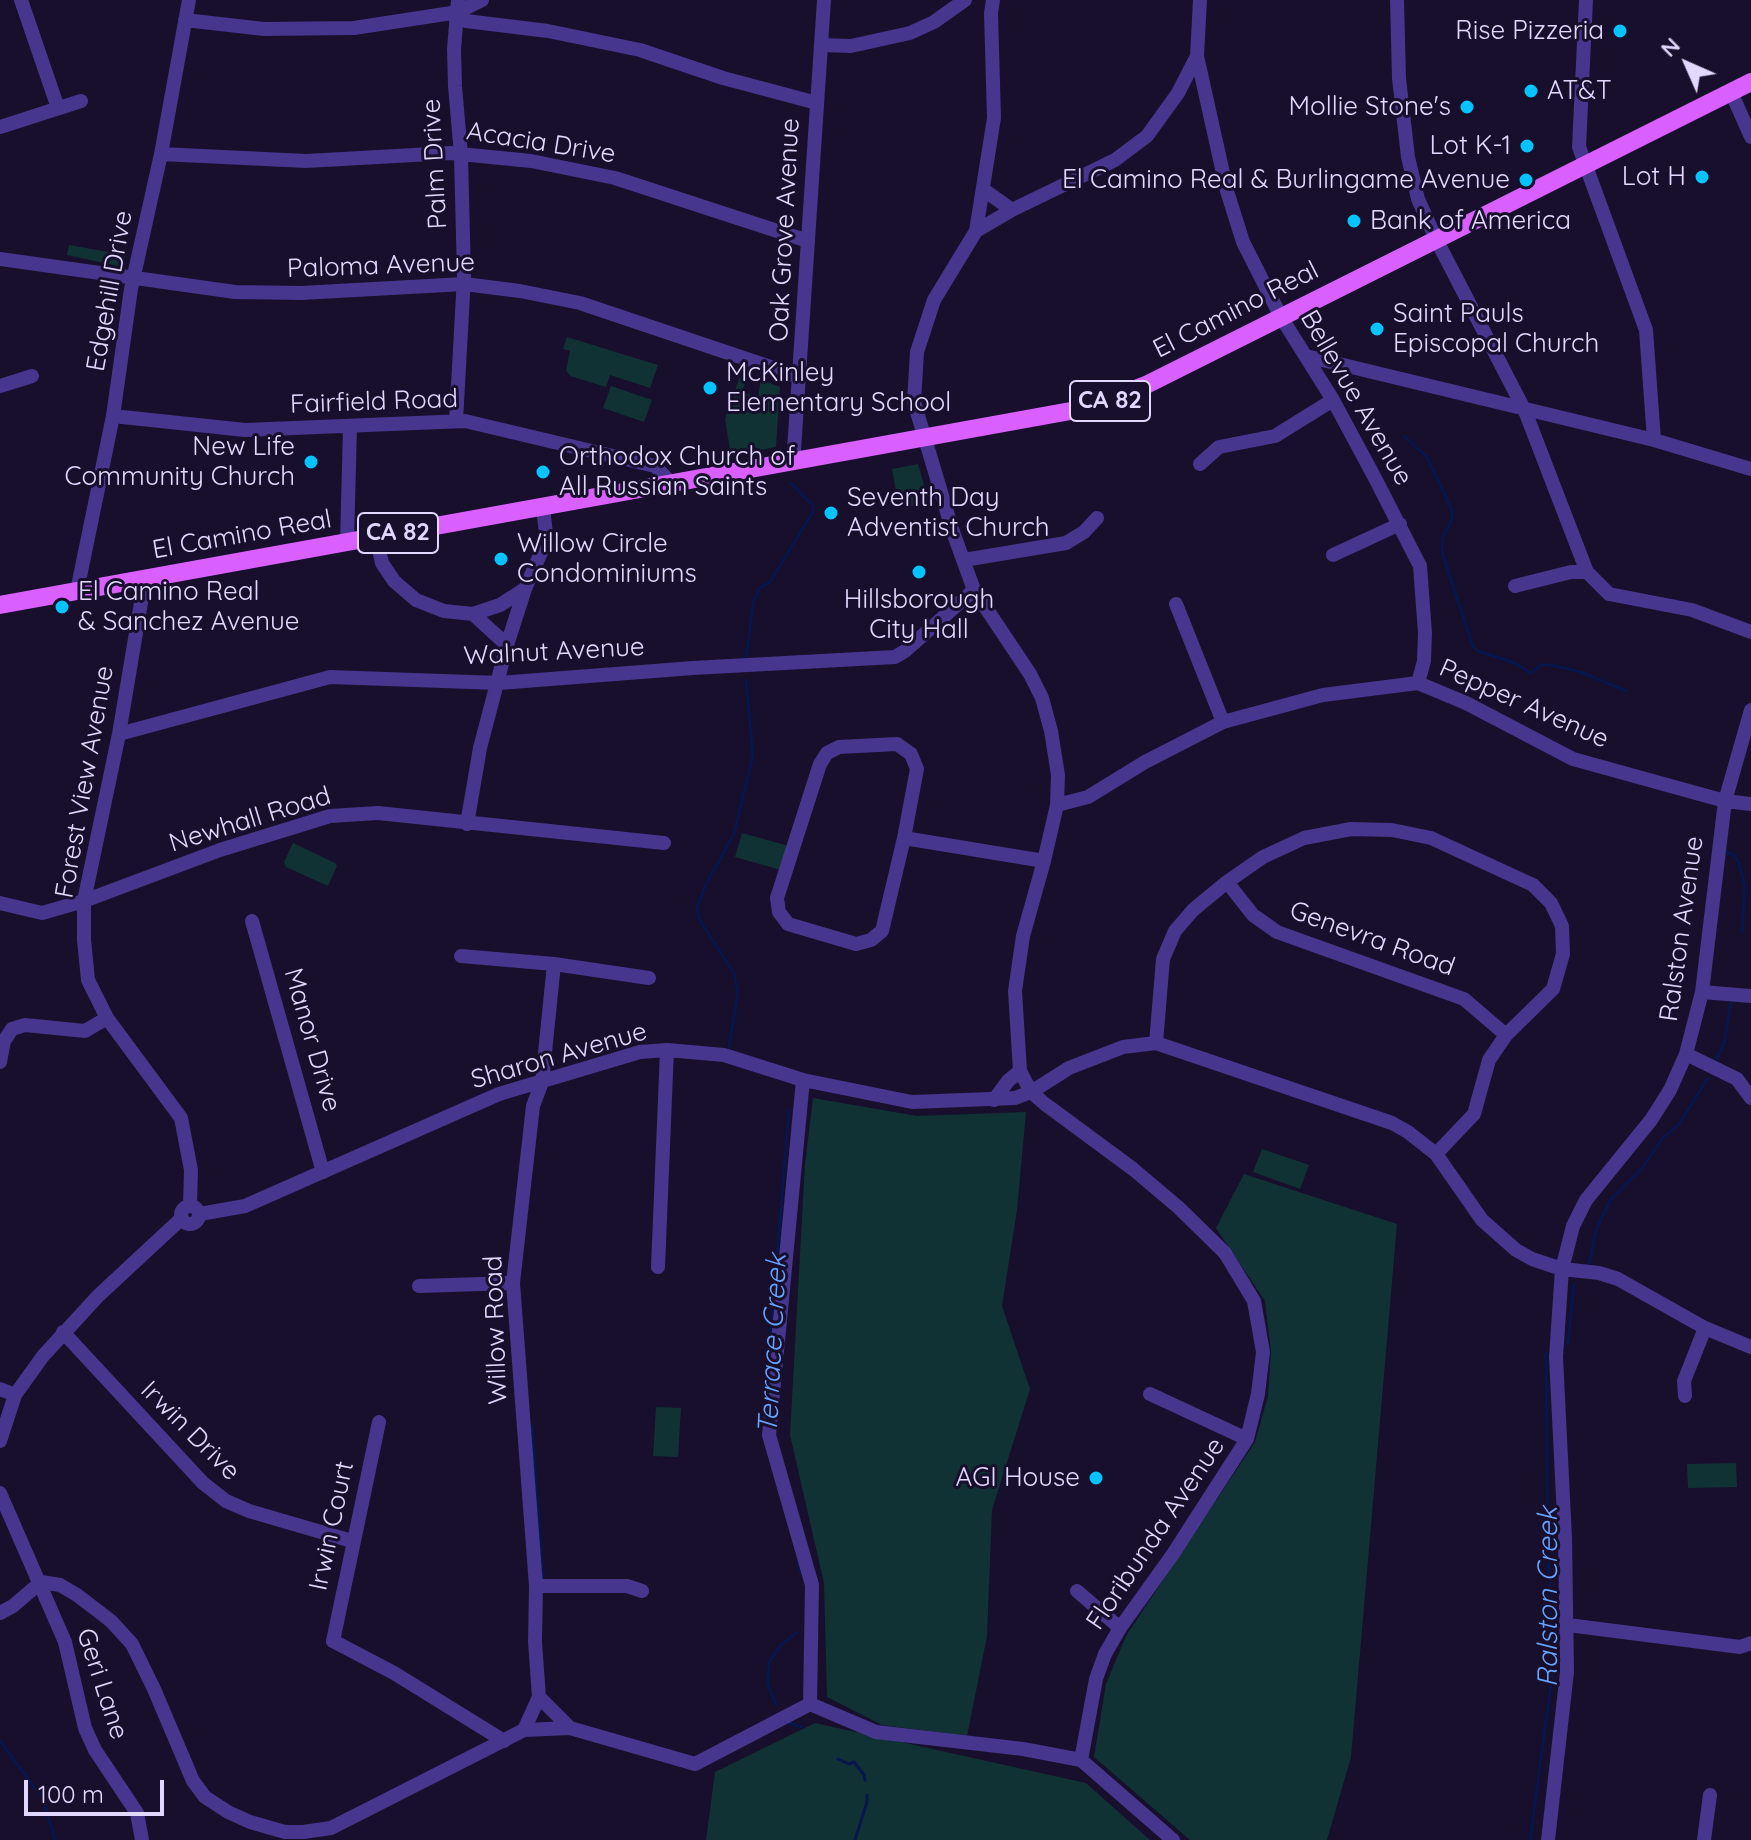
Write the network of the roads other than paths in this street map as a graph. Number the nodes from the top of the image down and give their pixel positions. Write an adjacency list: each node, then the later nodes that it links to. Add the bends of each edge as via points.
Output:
1 (21, 0): 21 (street)
2 (189, 0): 12 (street, Edgehill Drive)
3 (482, 0): 10 (street)
4 (824, 0): 13 (street, Oak Grove Avenue)
5 (965, 0): 13 (street, via 910,33 851,46)
6 (974, 0): 11 (street)
7 (1200, 0): 14 (street, Bellevue Avenue)
8 (1397, 0): 30 (street, via 1408,157 1418,199)
9 (1586, 0): 26 (street, via 1579,128)
10 (458, 6): 12 (street, via 354,28 264,29); 19 (street, via 466,21 640,50); 25 (street, Palm Drive, via 454,49)
11 (992, 6): 27 (street, Floribunda Avenue, via 994,118)
12 (185, 20): 24 (street, Edgehill Drive)
13 (821, 45): 19 (street, Oak Grove Avenue)
14 (1197, 56): 17 (street); 20 (street, Bellevue Avenue)
15 (1751, 82): 16 (main road, El Camino Real / CA 82)
16 (1731, 92): 23 (street); 26 (main road, El Camino Real / CA 82)
17 (1178, 93): 20 (street); 28 (street, via 1147,136 1115,160)
18 (81, 101): 21 (street)
19 (817, 103): 31 (street, Oak Grove Avenue)
20 (1208, 104): 35 (street, Bellevue Avenue, via 1243,242)
21 (58, 108): 22 (street)
22 (0, 127)
23 (1751, 137)
24 (161, 154): 25 (street, Acacia Drive, via 306,161); 33 (street, Edgehill Drive)
25 (461, 155): 31 (street, Acacia Drive, via 531,161 615,178); 34 (street, Palm Drive)
26 (1585, 165): 30 (main road, El Camino Real / CA 82); 46 (street, via 1646,330)
27 (984, 190): 28 (street); 29 (street, Floribunda Avenue)
28 (1012, 210): 29 (street)
29 (976, 231): 45 (street, Floribunda Avenue, via 934,300 917,352 914,402)
30 (1436, 239): 35 (main road, El Camino Real / CA 82); 41 (street)
31 (808, 241): 38 (street, Oak Grove Avenue)
32 (0, 259): 33 (street, Paloma Avenue)
33 (133, 279): 34 (street, Paloma Avenue, via 235,292 301,293); 42 (street, Edgehill Drive)
34 (464, 284): 38 (street, Paloma Avenue, via 580,303); 43 (street, Palm Drive)
35 (1281, 317): 36 (street, Bellevue Avenue); 45 (main road, El Camino Real / CA 82, via 1107,402)
36 (1306, 356): 40 (street, Bellevue Avenue); 41 (street)
37 (32, 376): 39 (street)
38 (800, 377): 47 (street, Oak Grove Avenue)
39 (0, 386)
40 (1333, 400): 48 (street, via 1275,436 1219,447); 53 (street, Bellevue Avenue)
41 (1525, 411): 46 (street); 58 (street)
42 (113, 416): 44 (street, Fairfield Road, via 245,430); 63 (street, Edgehill Drive)
43 (456, 421): 44 (street, Fairfield Road); 50 (street, Fairfield Road, via 655,466)
44 (350, 427): 55 (street)
45 (923, 439): 47 (main road, El Camino Real / CA 82); 57 (street, Floribunda Avenue)
46 (1654, 440): 49 (street)
47 (796, 462): 50 (main road, El Camino Real / CA 82)
48 (1200, 464)
49 (1751, 469)
50 (672, 484): 51 (main road, El Camino Real / CA 82)
51 (543, 507): 54 (main road, El Camino Real / CA 82); 61 (street, via 543,548)
52 (1097, 518): 57 (street, via 1066,543)
53 (1400, 524): 56 (street); 70 (street, Bellevue Avenue, via 1420,566 1425,633)
54 (376, 537): 55 (main road, El Camino Real / CA 82); 66 (street, via 382,563 416,600 444,611)
55 (347, 542): 59 (main road, El Camino Real / CA 82)
56 (1333, 555)
57 (964, 560): 62 (street, Floribunda Avenue)
58 (1587, 572): 60 (street); 67 (street, via 1609,594 1692,610)
59 (145, 579): 63 (main road, El Camino Real / CA 82); 73 (street, Forest View Avenue)
60 (1515, 586)
61 (525, 589): 66 (street); 68 (street)
62 (974, 590): 69 (street, Walnut Avenue, via 895,657); 76 (street, Floribunda Avenue, via 1042,698 1058,775)
63 (77, 591): 65 (main road, El Camino Real / CA 82)
64 (1176, 604): 72 (street)
65 (0, 605)
66 (473, 614): 68 (street)
67 (1751, 632)
68 (507, 645): 69 (street)
69 (499, 683): 73 (street, Walnut Avenue, via 330,677); 77 (street, via 480,748)
70 (1418, 683): 72 (street, Pepper Avenue, via 1323,695); 74 (street, Pepper Avenue, via 1573,759)
71 (1751, 710): 74 (street, Ralston Avenue)
72 (1223, 722): 76 (street, Pepper Avenue, via 1088,797)
73 (119, 734): 82 (street, Forest View Avenue)
74 (1725, 801): 75 (street, Pepper Avenue); 88 (street, Ralston Avenue)
75 (1751, 804)
76 (1057, 805): 80 (street, Floribunda Avenue)
77 (467, 824): 79 (street, Newhall Road); 82 (street, Newhall Road, via 378,813 330,816)
78 (904, 838): 78 (street, via 917,769 911,754 897,744 839,747 827,753 777,898 779,912 788,924 817,934 856,944 871,940 882,931); 80 (street)
79 (664, 843)
80 (1044, 861): 96 (street, Floribunda Avenue, via 1023,936 1015,991)
81 (1227, 882): 91 (street, Genevra Road, via 1253,915 1277,932 1464,999); 91 (street, via 1304,838 1351,829 1431,838 1533,885 1551,903 1562,926 1563,954 1553,989); 92 (street, via 1175,931 1163,959)
82 (84, 901): 83 (street, Newhall Road, via 42,913); 90 (street, Forest View Avenue, via 88,980)
83 (0, 903)
84 (252, 921): 103 (street, Manor Drive)
85 (461, 956): 86 (street)
86 (554, 964): 87 (street); 98 (street, Willow Road)
87 (649, 978)
88 (1702, 992): 89 (street); 94 (street, Ralston Avenue)
89 (1751, 996)
90 (107, 1018): 95 (street, via 85,1031 25,1025 12,1029); 104 (street, Forest View Avenue, via 181,1118 191,1170)
91 (1506, 1035): 102 (street, via 1489,1060 1474,1114)
92 (1156, 1043): 99 (street, via 1123,1047 1069,1068); 102 (street, via 1392,1123)
93 (667, 1050): 97 (street, Sharon Avenue, via 724,1055); 98 (street, Sharon Avenue, via 640,1052); 105 (street)
94 (1686, 1054): 100 (street, via 1737,1079); 106 (street, Ralston Avenue, via 1651,1120 1586,1200)
95 (0, 1062)
96 (1020, 1071): 99 (street, Floribunda Avenue); 101 (street)
97 (803, 1080): 101 (street, Sharon Avenue, via 912,1102); 130 (street, via 769,1435 812,1585)
98 (542, 1082): 103 (street, Sharon Avenue, via 499,1094); 107 (street, Willow Road, via 533,1106)
99 (1031, 1092): 101 (street, Sharon Avenue); 117 (street, Floribunda Avenue, via 1133,1169 1225,1253 1254,1301 1263,1352)
100 (1751, 1098)
101 (994, 1100)
102 (1436, 1154): 106 (street, via 1492,1231 1532,1259)
103 (323, 1172): 104 (street, Sharon Avenue, via 245,1206)
104 (191, 1212): 110 (street)
105 (658, 1267)
106 (1562, 1269): 109 (street, via 1618,1279); 126 (street, Ralston Avenue, via 1556,1357)
107 (513, 1283): 108 (street); 122 (street, Willow Road)
108 (419, 1286)
109 (1705, 1328): 111 (street); 115 (street, via 1684,1381)
110 (63, 1332): 114 (street); 120 (street, Irwin Drive, via 203,1483 226,1501)
111 (1751, 1347)
112 (0, 1389): 114 (street)
113 (1150, 1394): 117 (street)
114 (15, 1395): 118 (street)
115 (1685, 1396)
116 (379, 1422): 120 (street, Irwin Court)
117 (1247, 1439): 127 (street, Floribunda Avenue)
118 (0, 1441)
119 (0, 1493): 121 (street)
120 (352, 1541): 133 (street, Irwin Court, via 329,1646 394,1673)
121 (41, 1582): 125 (street); 137 (street, via 77,1595 132,1644 205,1797); 138 (street, Geri Lane, via 65,1642 85,1728 137,1813)
122 (536, 1586): 123 (street, via 627,1586); 129 (street, Willow Road)
123 (642, 1591)
124 (1077, 1591): 127 (street)
125 (0, 1613)
126 (1568, 1625): 128 (street, via 1740,1647); 140 (street, Ralston Avenue)
127 (1120, 1628): 134 (street, Floribunda Avenue, via 1096,1679)
128 (1751, 1643)
129 (539, 1697): 131 (street); 132 (street, Willow Road)
130 (810, 1704): 131 (street, via 695,1764); 134 (street, via 876,1732)
131 (570, 1728): 132 (street)
132 (524, 1730): 133 (street)
133 (504, 1741): 136 (street)
134 (1081, 1760): 139 (street)
135 (1710, 1795): 141 (street)
136 (335, 1834): 137 (street)
137 (285, 1836)
138 (142, 1840)
139 (1173, 1840)
140 (1548, 1840)
141 (1704, 1840)

